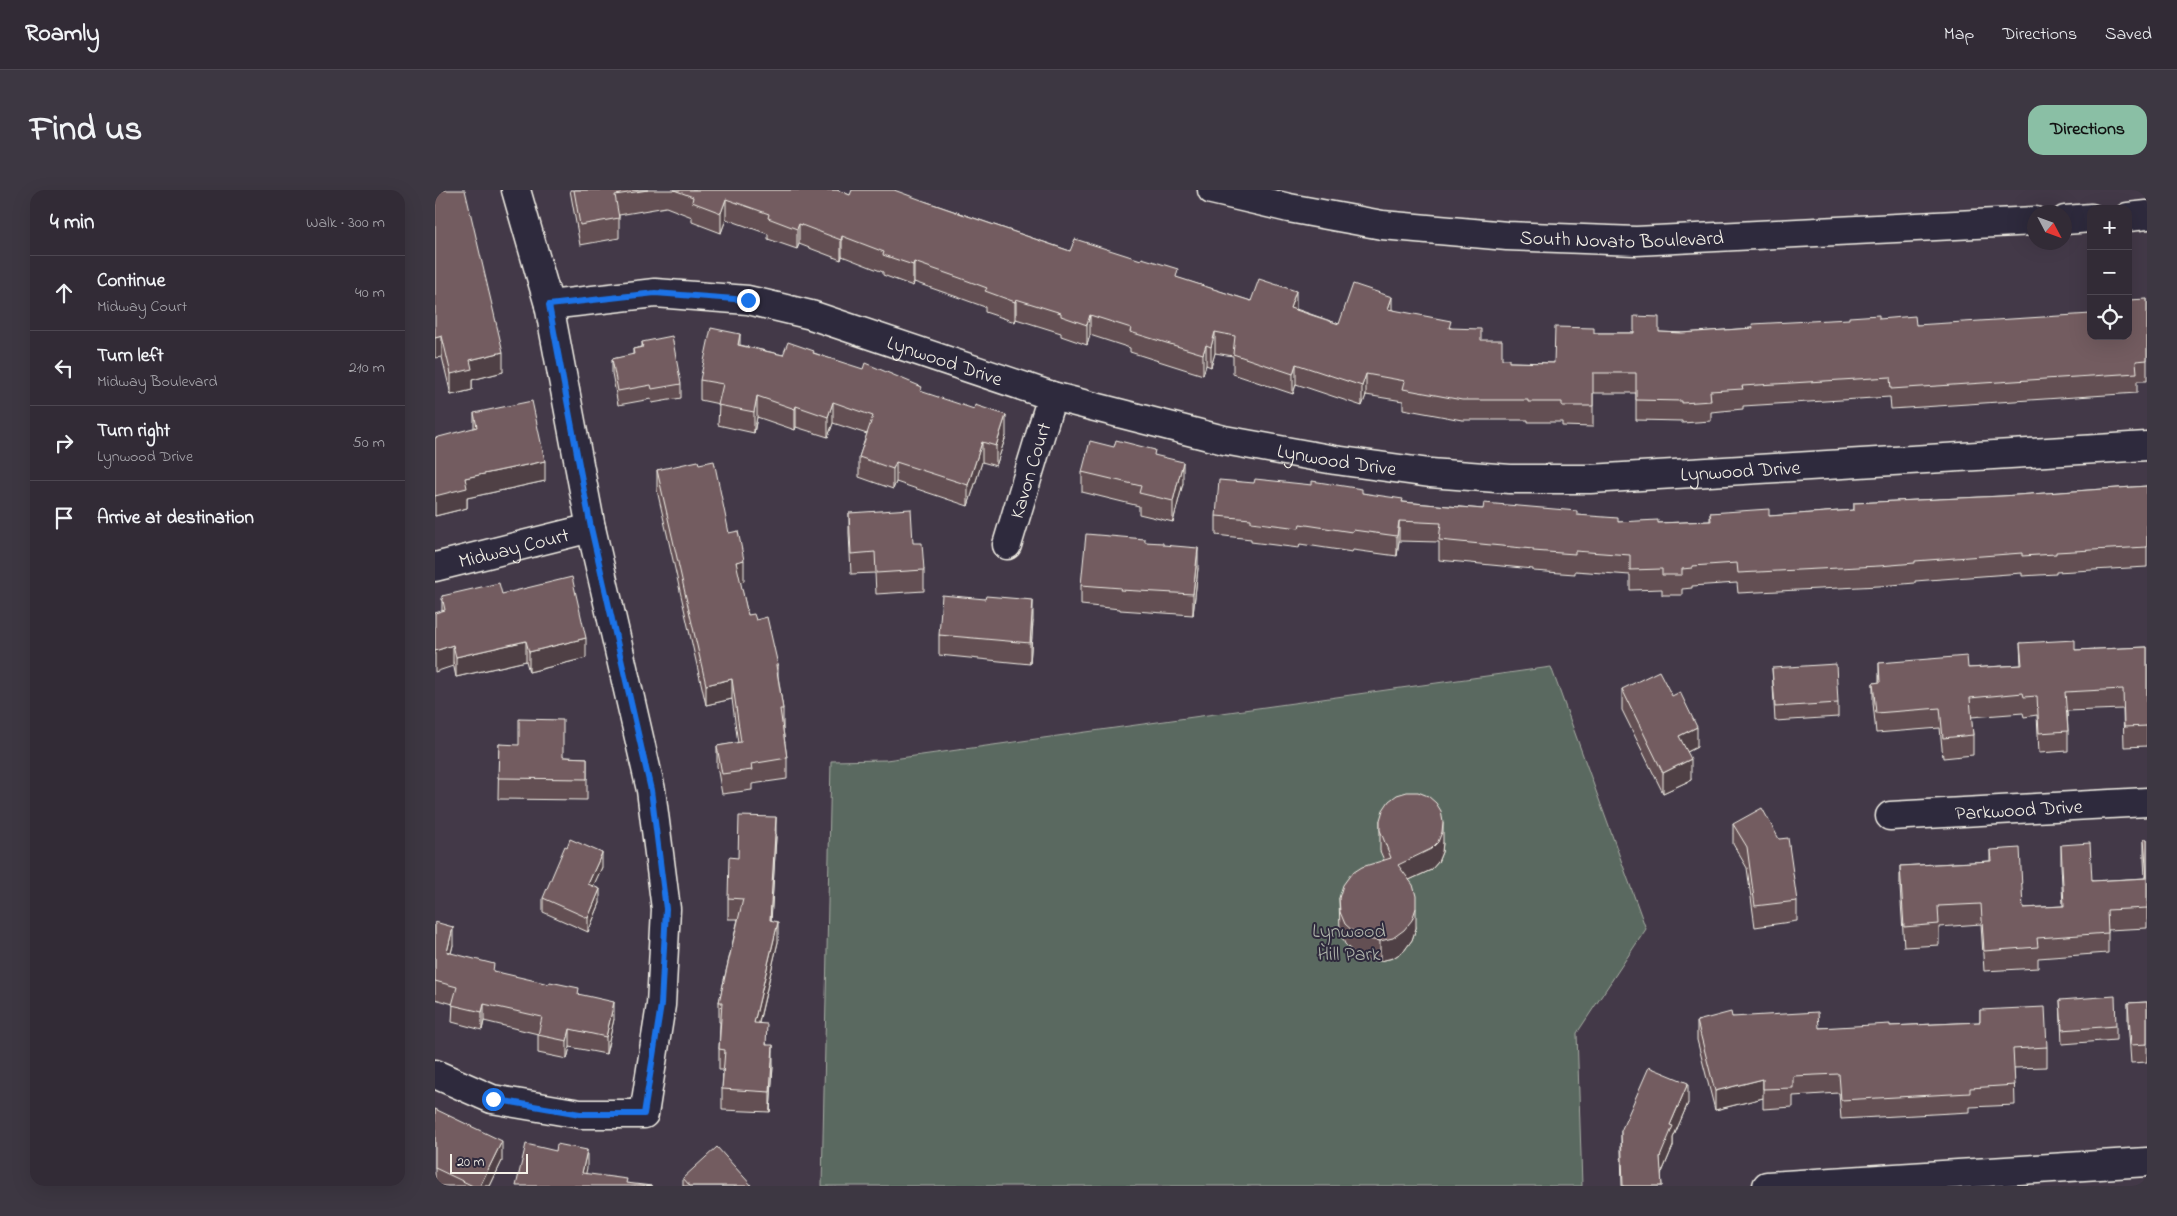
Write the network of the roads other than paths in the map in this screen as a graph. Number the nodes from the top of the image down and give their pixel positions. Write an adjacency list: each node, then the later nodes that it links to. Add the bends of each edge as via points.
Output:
1 (516, 190): 8 (street)
2 (1212, 190): 7 (street, South Novato Boulevard, via 1382,225 1507,236 1636,241)
3 (2147, 215): 4 (street)
4 (2132, 216)
5 (2087, 218): 6 (street)
6 (2072, 219)
7 (2027, 221)
8 (549, 305): 9 (street, Lynwood Drive, via 655,293 748,300 811,316); 11 (street)
9 (1052, 396): 10 (street, Lynwood Drive, via 1242,443 1335,460 1510,479 1590,479); 12 (street, Kavon Court)
10 (2147, 446)
11 (591, 528): 13 (street, Midway Court); 16 (street, via 651,790 666,909 661,1005 644,1114 580,1114 493,1099)
12 (1007, 545)
13 (435, 567)
14 (2147, 802): 15 (street, Parkwood Drive)
15 (1890, 816)
16 (435, 1074)
17 (2147, 1162): 18 (street)
18 (1767, 1186)

